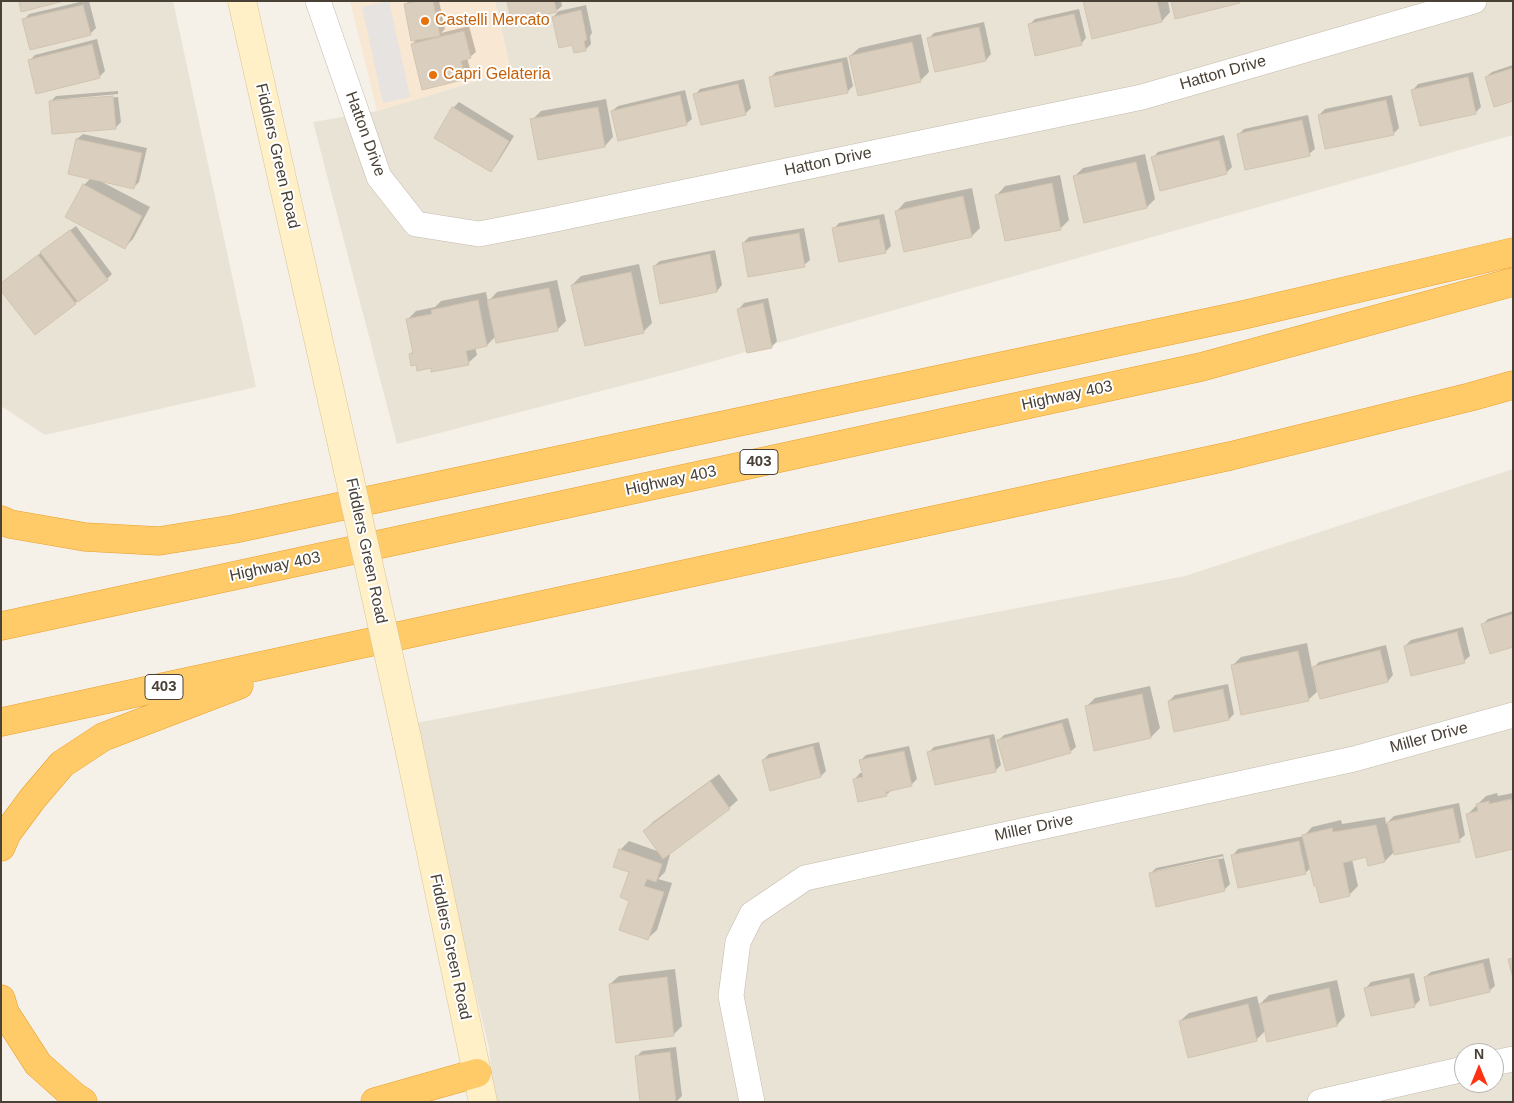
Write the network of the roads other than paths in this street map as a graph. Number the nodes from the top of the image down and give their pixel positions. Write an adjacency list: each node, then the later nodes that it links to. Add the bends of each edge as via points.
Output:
1 (242, 1): 15 (main road, Fiddlers Green Road, bridge, via 407,738)
2 (318, 1): 3 (street, Hatton Drive, via 379,177 416,224 479,234 1142,97)
3 (1474, 1)
4 (1513, 252): 7 (highway, via 1243,315 234,530 159,541 84,537)
5 (1513, 282): 8 (highway, Highway 403 / 403, via 1201,367)
6 (1513, 385): 9 (highway, 403, via 1230,456)
7 (1, 520)
8 (1, 626)
9 (327, 652): 11 (highway, 403); 12 (highway, via 103,736 62,764 7,833)
10 (1513, 715): 19 (street, Miller Drive, via 1354,759 805,878 752,914 738,942 731,996)
11 (1, 722)
12 (1, 847)
13 (1, 999): 16 (highway, via 5,1013 38,1064)
14 (1454, 1072): 20 (street)
15 (477, 1073): 17 (highway); 18 (main road, Fiddlers Green Road)
16 (83, 1102)
17 (374, 1102)
18 (483, 1102)
19 (752, 1102)
20 (1320, 1102)

